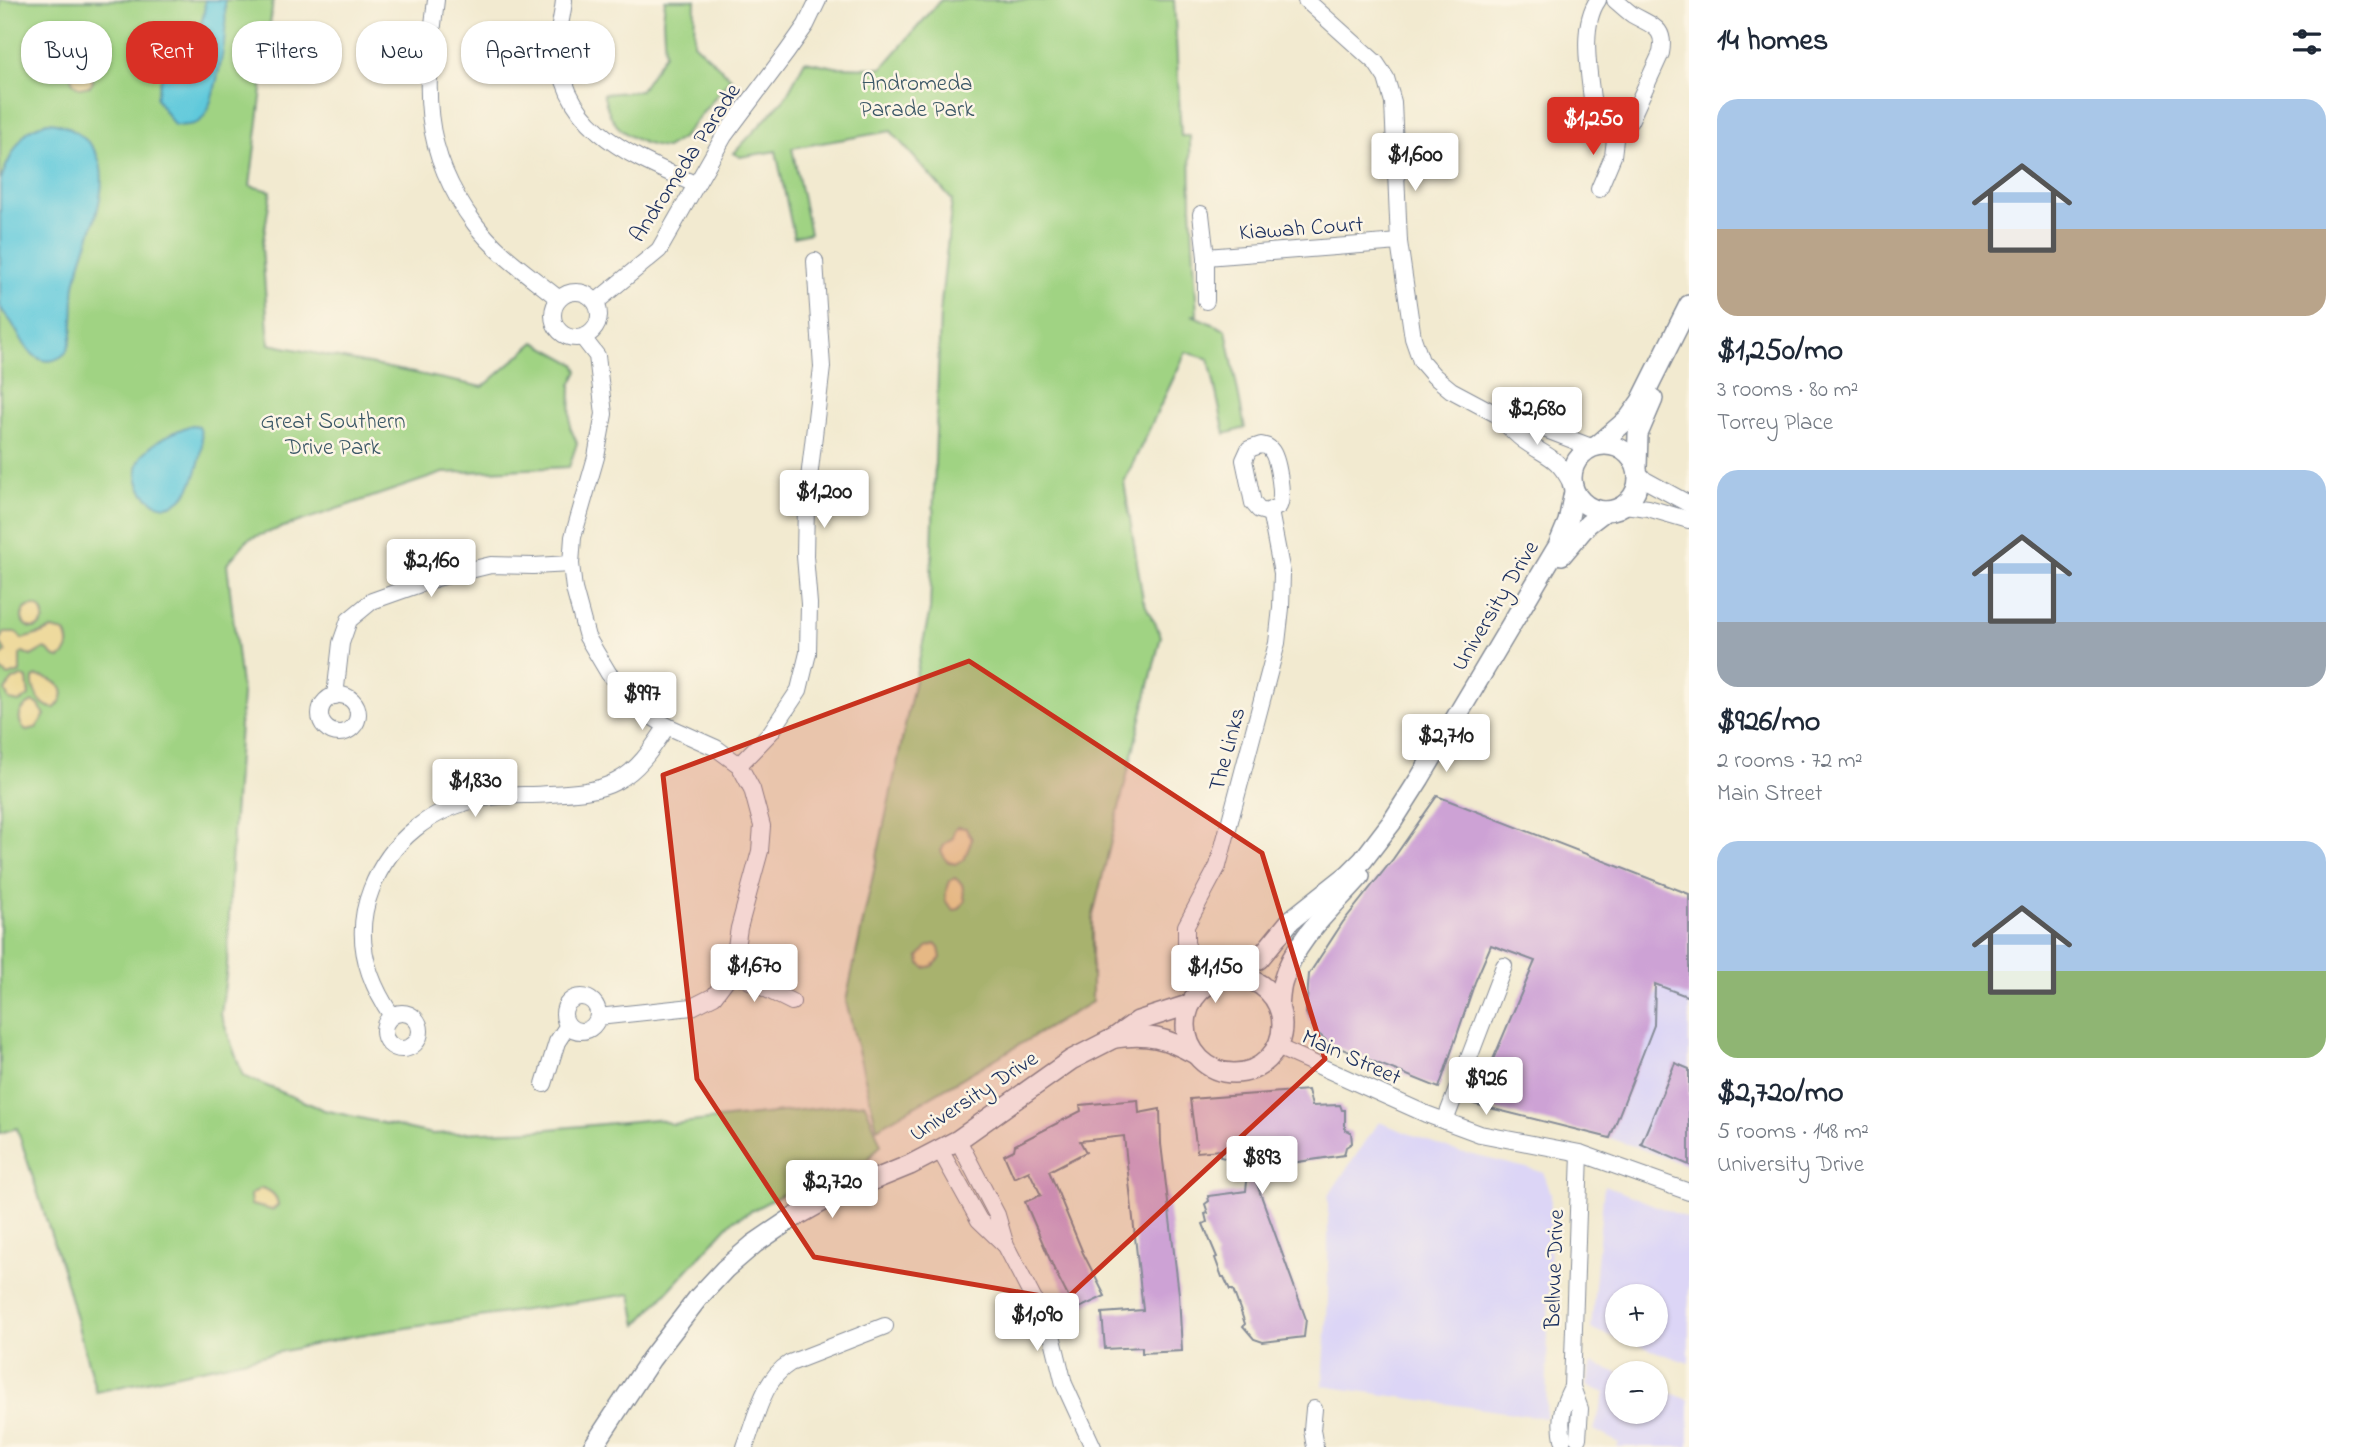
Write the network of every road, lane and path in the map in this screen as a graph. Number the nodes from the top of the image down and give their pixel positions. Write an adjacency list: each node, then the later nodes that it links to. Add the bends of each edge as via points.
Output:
1 (436, 0): 14 (street, via 428,95 439,158 476,225)
2 (564, 0): 8 (street, via 558,42 563,74 577,108 610,142)
3 (818, 0): 8 (street, Andromeda Parade, via 806,25 724,136)
4 (1306, 0): 11 (street, via 1376,63 1386,78 1393,102)
5 (1598, 0): 7 (street, via 1587,33 1593,108 1600,125)
6 (1615, 0): 7 (street, via 1658,30 1663,41 1630,121)
7 (1616, 131): 9 (street, via 1613,156)
8 (695, 184): 16 (street, Andromeda Parade, via 659,250)
9 (1599, 189)
10 (1201, 214): 12 (street)
11 (1399, 242): 12 (street, Kiawah Court); 20 (street, via 1413,338 1421,360 1451,390)
12 (1206, 257): 15 (street)
13 (815, 261): 31 (street, via 822,367 806,504 808,653 799,691 771,732)
14 (559, 299): 16 (street, via 579,291); 19 (street, via 553,313 556,327 568,337)
15 (1206, 301)
16 (596, 302): 19 (street, via 599,323)
17 (1689, 305): 21 (street, via 1641,401 1629,418)
18 (1689, 329): 22 (street, via 1638,434)
19 (583, 338): 28 (street, via 597,356 604,414 573,537)
20 (1496, 414): 21 (street); 23 (street, via 1556,460)
21 (1595, 446): 22 (street, via 1617,446 1632,458); 23 (street, via 1574,463)
22 (1637, 470): 24 (street, via 1645,480); 25 (street, via 1636,491)
23 (1573, 489): 25 (street, via 1587,506); 34 (street, University Drive, via 1568,522 1558,546 1392,822 1356,867 1291,920 1259,958)
24 (1689, 504)
25 (1615, 508): 27 (street, via 1668,513); 36 (street, University Drive, via 1588,524 1563,555 1393,836 1293,956 1282,981)
26 (1270, 511): 34 (street, The Links, via 1282,572 1277,643 1219,866 1186,926 1186,943)
27 (1689, 520)
28 (571, 564): 29 (street, via 491,565 372,601 349,620 341,643); 30 (street, via 580,614 596,654 630,697)
29 (335, 696)
30 (667, 726): 31 (street, via 716,748); 37 (street, via 635,768 617,781 573,793 461,803 434,815 393,849 368,897 362,946 368,973)
31 (739, 765): 33 (street, via 752,789 762,826)
32 (1504, 966): 44 (street)
33 (732, 972): 35 (street); 38 (street, via 704,1003)
34 (1204, 991): 36 (street, via 1233,977 1248,979 1272,995); 40 (street, University Drive, via 1138,1021); 42 (street, via 1186,1030)
35 (792, 1002)
36 (1279, 1008): 41 (street, via 1282,1034)
37 (392, 1016)
38 (598, 1017): 39 (street, via 588,1030); 39 (street, via 593,1002 577,998 565,1009)
39 (568, 1024): 43 (street, via 557,1042)
40 (1114, 1038): 42 (street, University Drive, via 1138,1035 1173,1041); 45 (street, University Drive, via 1071,1060)
41 (1277, 1047): 42 (street, via 1268,1060 1238,1073 1207,1066); 44 (street, Main Street)
42 (1195, 1054)
43 (544, 1084)
44 (1445, 1121): 47 (street, Main Street, via 1480,1134)
45 (958, 1140): 46 (street, University Drive); 49 (street, via 997,1215)
46 (940, 1150): 49 (street, via 979,1220); 53 (street, University Drive, via 827,1199 754,1244 698,1298)
47 (1580, 1153): 48 (street, Main Street); 52 (street, Bellvue Drive, via 1572,1387 1561,1408 1560,1428)
48 (1689, 1192)
49 (1006, 1246): 55 (street, via 1052,1335 1064,1384)
50 (885, 1326): 54 (street, via 778,1370)
51 (1314, 1409): 56 (street)
52 (1572, 1443)
53 (593, 1447)
54 (745, 1447)
55 (1093, 1447)
56 (1315, 1447)

